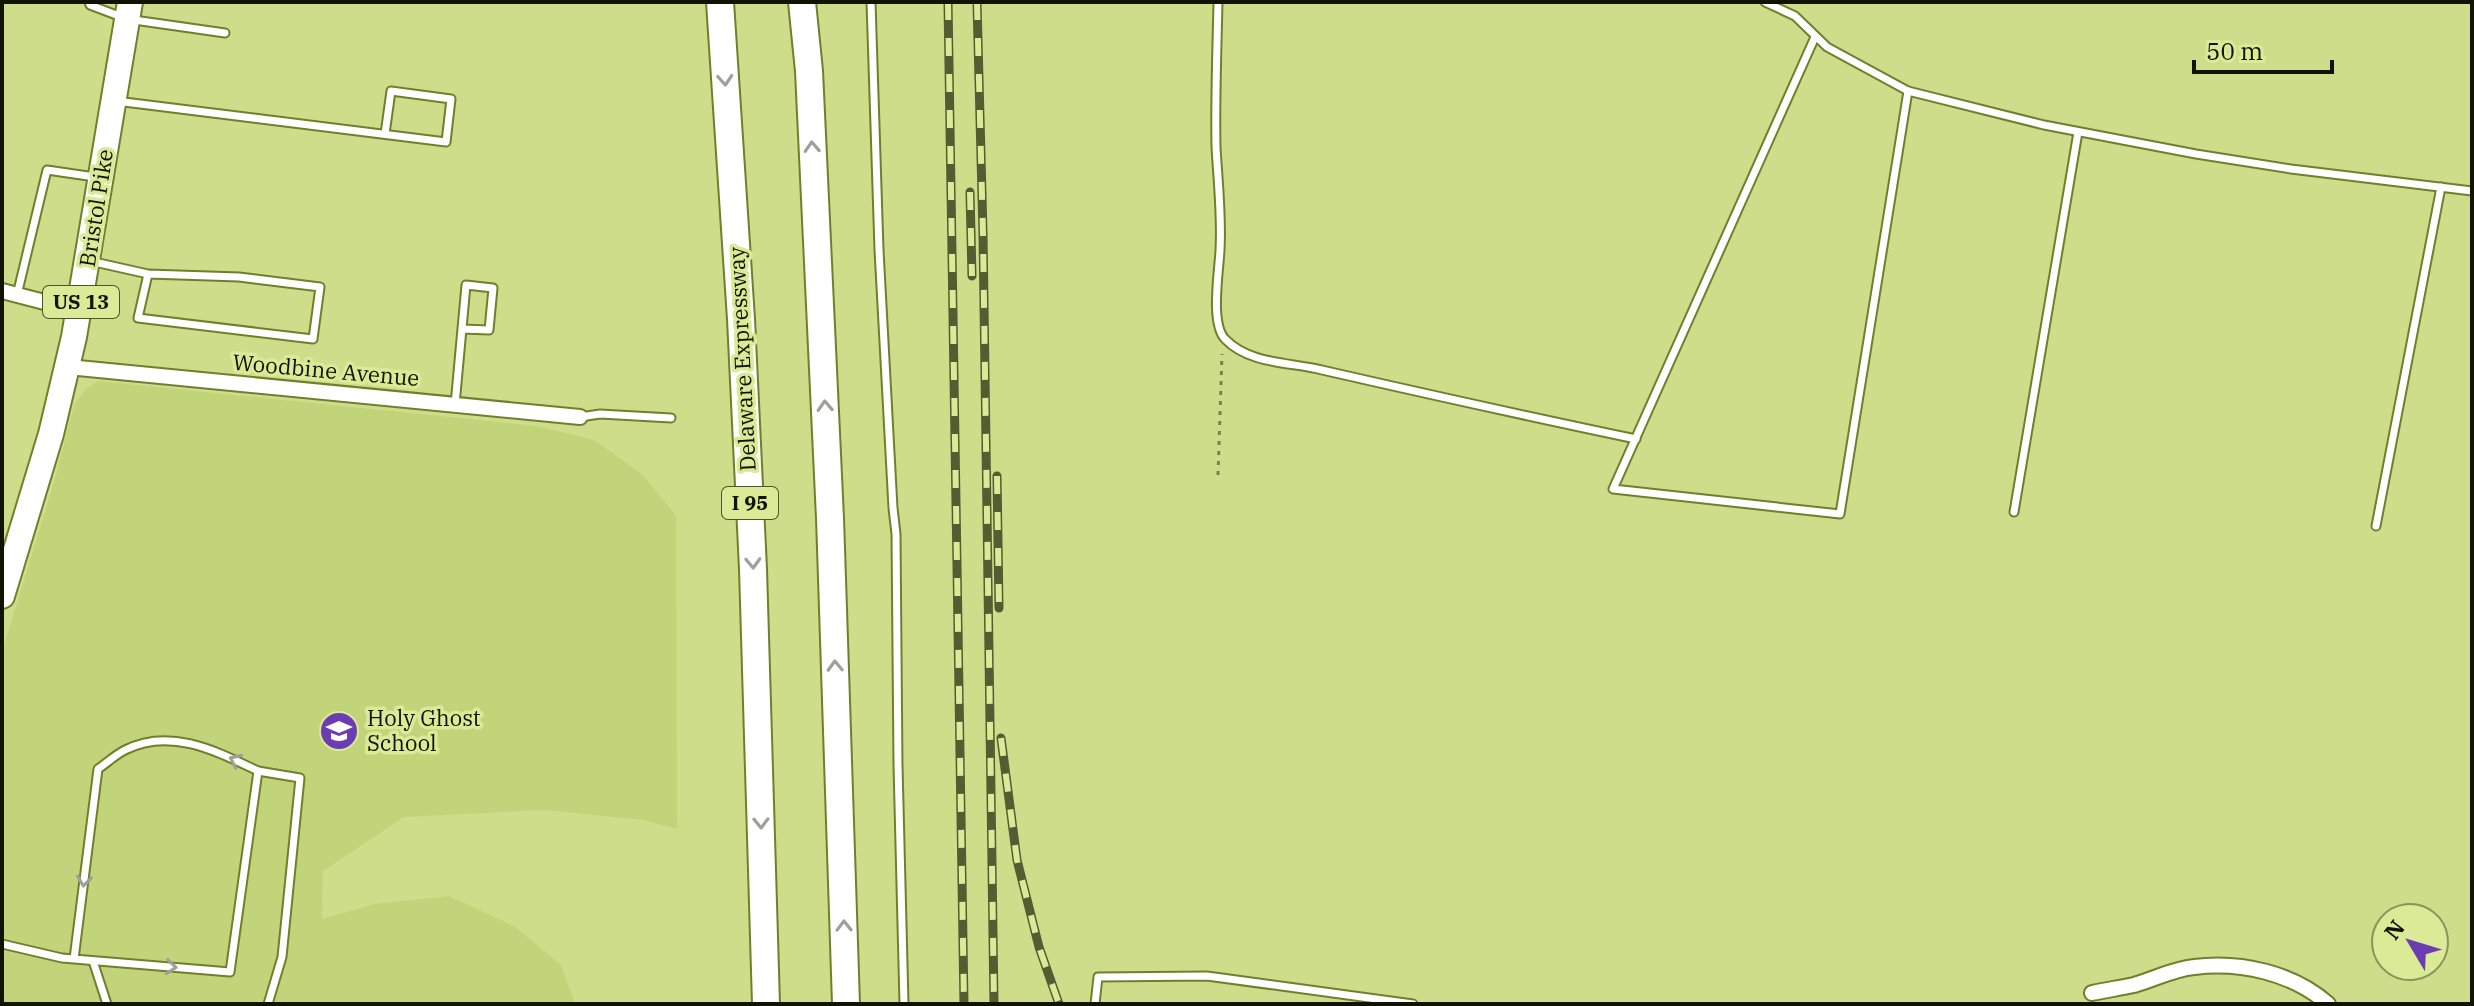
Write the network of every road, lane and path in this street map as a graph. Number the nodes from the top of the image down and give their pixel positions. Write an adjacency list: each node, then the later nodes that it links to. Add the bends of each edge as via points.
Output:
1 (89, 2): 7 (lane)
2 (720, 2): 39 (highway, Delaware Expressway / I 95, one-way to 39, via 753,569)
3 (802, 2): 40 (highway, one-way to 3, via 830,518)
4 (871, 2): 41 (lane, via 881,313 896,534)
5 (1218, 2): 22 (lane, via 1216,147 1222,220 1216,309)
6 (1765, 2): 9 (lane, via 1795,16)
7 (128, 10): 8 (lane); 11 (main road, Bristol Pike / US 13)
8 (225, 33)
9 (1815, 37): 10 (lane); 27 (lane)
10 (1908, 91): 12 (lane); 27 (lane, via 1840,514 1613,489)
11 (114, 101): 13 (lane); 14 (main road, Bristol Pike / US 13)
12 (2078, 132): 15 (lane, via 2291,169); 29 (lane)
13 (385, 134): 13 (lane, via 446,142 451,99 391,91)
14 (101, 178): 17 (main road, Bristol Pike / US 13); 19 (lane, via 47,170)
15 (2441, 187): 16 (lane); 30 (lane)
16 (2472, 191)
17 (88, 260): 18 (lane); 20 (main road, Bristol Pike / US 13)
18 (148, 274): 18 (lane, via 320,287 313,339 138,318)
19 (9, 293): 20 (street)
20 (79, 311): 23 (main road, Bristol Pike / US 13)
21 (462, 329): 21 (lane, via 466,285 493,288 489,330); 24 (lane)
22 (1225, 339): 27 (lane, via 1252,355 1289,366); 28 (path)
23 (68, 367): 24 (street, Woodbine Avenue); 31 (main road, Bristol Pike / US 13)
24 (455, 405): 25 (street, Woodbine Avenue)
25 (580, 417): 26 (lane)
26 (671, 418)
27 (1636, 439)
28 (1218, 475)
29 (2014, 512)
30 (2376, 526)
31 (4, 583)
32 (258, 771): 34 (lane, one-way to 34, via 208,747 166,740 126,749 98,769); 35 (lane, one-way to 32, via 230,972); 38 (lane, via 300,778 282,957)
33 (2, 944): 34 (lane)
34 (74, 959): 35 (lane)
35 (93, 961): 37 (lane)
36 (2092, 993): 44 (street, via 2164,973 2218,966 2281,977)
37 (107, 1004)
38 (268, 1004)
39 (766, 1004)
40 (846, 1004)
41 (904, 1004)
42 (1095, 1004): 43 (lane, via 1098,977 1207,976)
43 (1413, 1004)
44 (2328, 1004)

